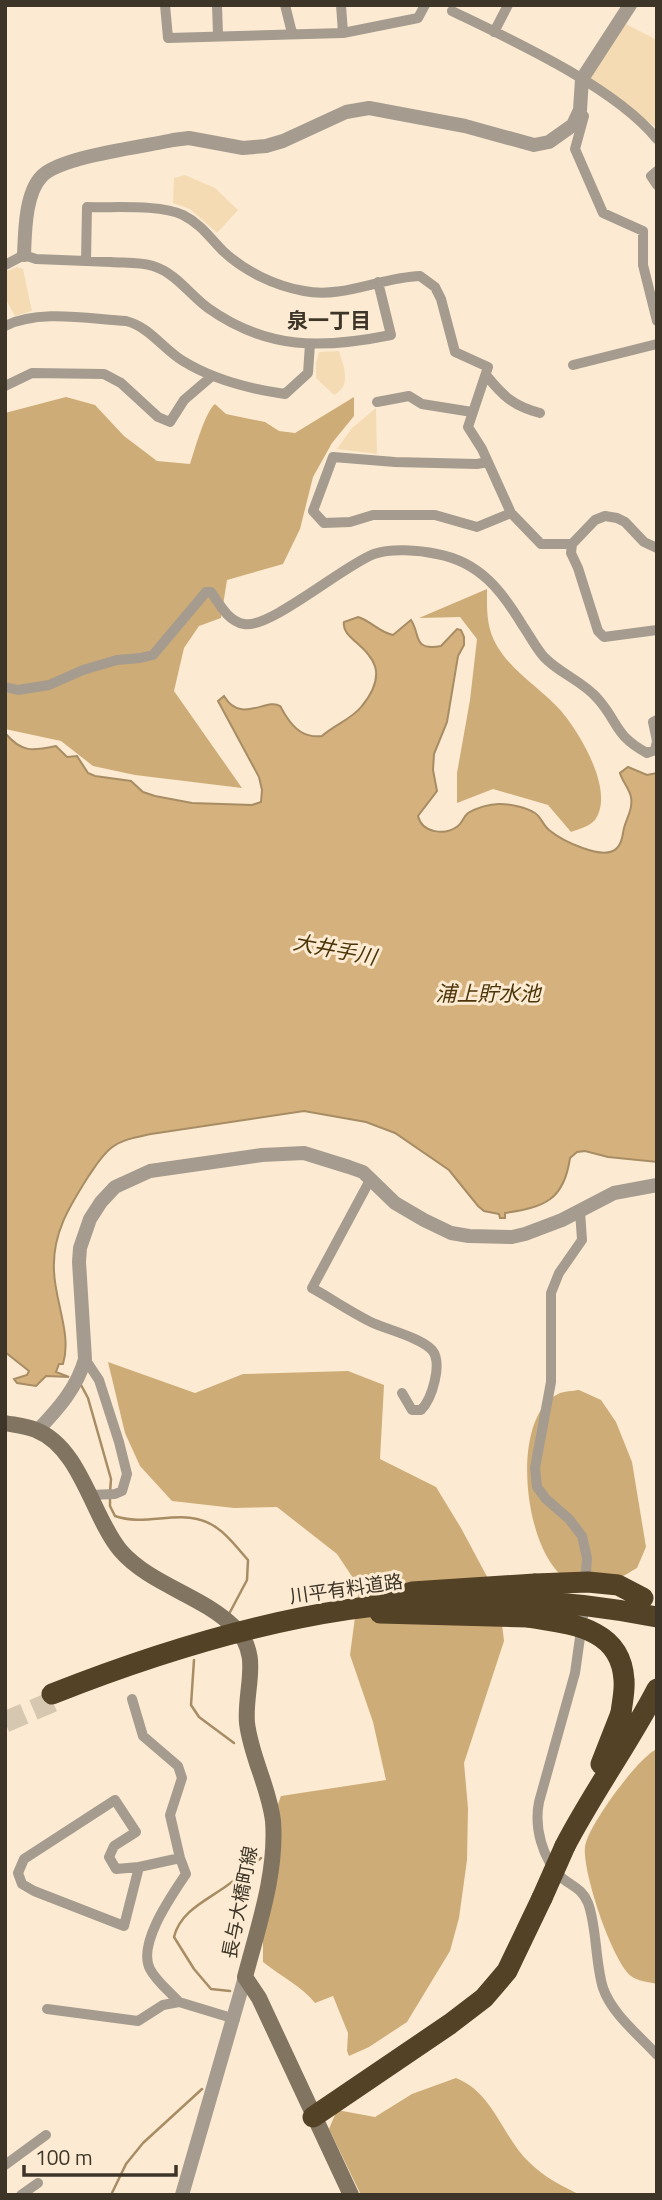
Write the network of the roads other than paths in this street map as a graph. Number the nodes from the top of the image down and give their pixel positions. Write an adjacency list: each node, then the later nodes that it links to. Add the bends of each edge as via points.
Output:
1 (165, 5): 12 (street, via 168,38)
2 (217, 5): 12 (street)
3 (285, 5): 10 (street)
4 (341, 5): 11 (street)
5 (425, 5): 11 (street, via 418,18)
6 (508, 5): 9 (street)
7 (630, 5): 13 (street)
8 (452, 11): 9 (street)
9 (494, 32): 13 (street)
10 (292, 33): 11 (street); 12 (street)
11 (343, 33)
12 (218, 36)
13 (582, 79): 15 (street); 18 (street, via 580,110 573,125 549,142 534,145 466,126 358,108 266,146 243,148 189,138 64,163 41,177 31,194)
14 (584, 117): 22 (street, via 575,149 603,213 643,231 643,265)
15 (657, 139)
16 (657, 171): 17 (street, via 651,176)
17 (657, 185)
18 (24, 255): 19 (street); 20 (street)
19 (86, 261): 21 (street, via 87,207 165,210 196,222 223,252 276,285 333,292); 24 (street, via 153,266 169,273 226,320 274,339)
20 (5, 265)
21 (378, 282): 24 (street, via 391,335 351,343); 28 (street, via 420,276 435,287 455,352 488,367)
22 (657, 321)
23 (5, 326): 27 (street, via 36,316 136,323 181,360)
24 (310, 344): 27 (street, via 308,373 285,394)
25 (657, 344): 26 (street)
26 (573, 365)
27 (212, 376): 29 (street, via 184,400 170,422 104,374 32,373)
28 (486, 376): 31 (street); 32 (street, via 522,409)
29 (5, 386)
30 (377, 402): 31 (street, via 410,397 422,404)
31 (472, 412): 33 (street, via 468,427)
32 (540, 413)
33 (488, 462): 34 (street); 34 (street, via 334,457 313,511 324,523 373,515 435,515 477,527)
34 (511, 513): 35 (street, via 541,544)
35 (572, 544): 36 (street, via 605,516 625,522 644,542); 37 (street, via 571,553 604,637)
36 (657, 548)
37 (657, 629)
38 (5, 687): 39 (street, via 18,690 48,685 117,660 153,655 206,592 211,592 225,613 248,625 272,617 351,565 376,553 399,551 452,558 493,582 542,655 587,688 618,732 647,753 655,750 653,722)
39 (657, 720)
40 (370, 1180): 42 (street, via 395,1203 424,1220 469,1236 525,1234); 43 (street, via 363,1172 304,1153 150,1171 115,1187 90,1219 80,1248); 44 (street, via 312,1288 370,1321 425,1344 434,1353 437,1365 428,1403 421,1410 412,1410)
41 (657, 1185): 42 (street, via 614,1194)
42 (580, 1210): 61 (street, via 582,1240 551,1293 551,1382 535,1468 537,1487 582,1536 587,1558 584,1619 575,1673 536,1818 549,1858 587,1902 603,1987 611,2004)
43 (85, 1359): 46 (street, via 76,1382); 47 (street, via 99,1380 127,1474 122,1491)
44 (402, 1393)
45 (6, 1420): 46 (main road, 長与大橋町線)
46 (38, 1430): 47 (main road, 長与大橋町線, via 65,1452 79,1474)
47 (103, 1495): 57 (main road, 長与大橋町線, via 110,1535 122,1551 138,1566 215,1612 249,1647 247,1722 273,1822 264,1904)
48 (362, 1609): 49 (highway, 川平有料道路, bridge, via 458,1600); 49 (highway, bridge, via 412,1592 588,1582 618,1585); 50 (highway, 川平有料道路, bridge, via 512,1606); 52 (highway, 川平有料道路, bridge, via 204,1646); 54 (highway, bridge, via 528,1617 586,1627 605,1640 618,1656 624,1679 621,1713)
49 (652, 1609)
50 (657, 1624)
51 (657, 1689): 54 (highway)
52 (53, 1697)
53 (132, 1699): 55 (street, via 143,1736 178,1766 182,1778 170,1815)
54 (569, 1839): 62 (highway, bridge, via 507,1971 484,1998)
55 (180, 1858): 56 (street); 58 (street, via 186,1874 163,1909 146,1953 150,1969)
56 (139, 1867): 56 (street, via 124,1926 34,1891 22,1884 18,1873 24,1858 115,1800 136,1832 114,1846 109,1857 116,1868)
57 (245, 1977): 60 (street); 62 (main road, 長与大橋町線)
58 (178, 2003): 59 (street, via 163,2005 138,2021); 60 (street)
59 (47, 2009)
60 (235, 2019): 67 (street)
61 (657, 2055)
62 (313, 2117): 68 (main road, 長与大橋町線)
63 (46, 2135): 64 (street)
64 (5, 2165)
65 (38, 2183): 66 (street)
66 (21, 2195)
67 (182, 2195)
68 (351, 2195)

